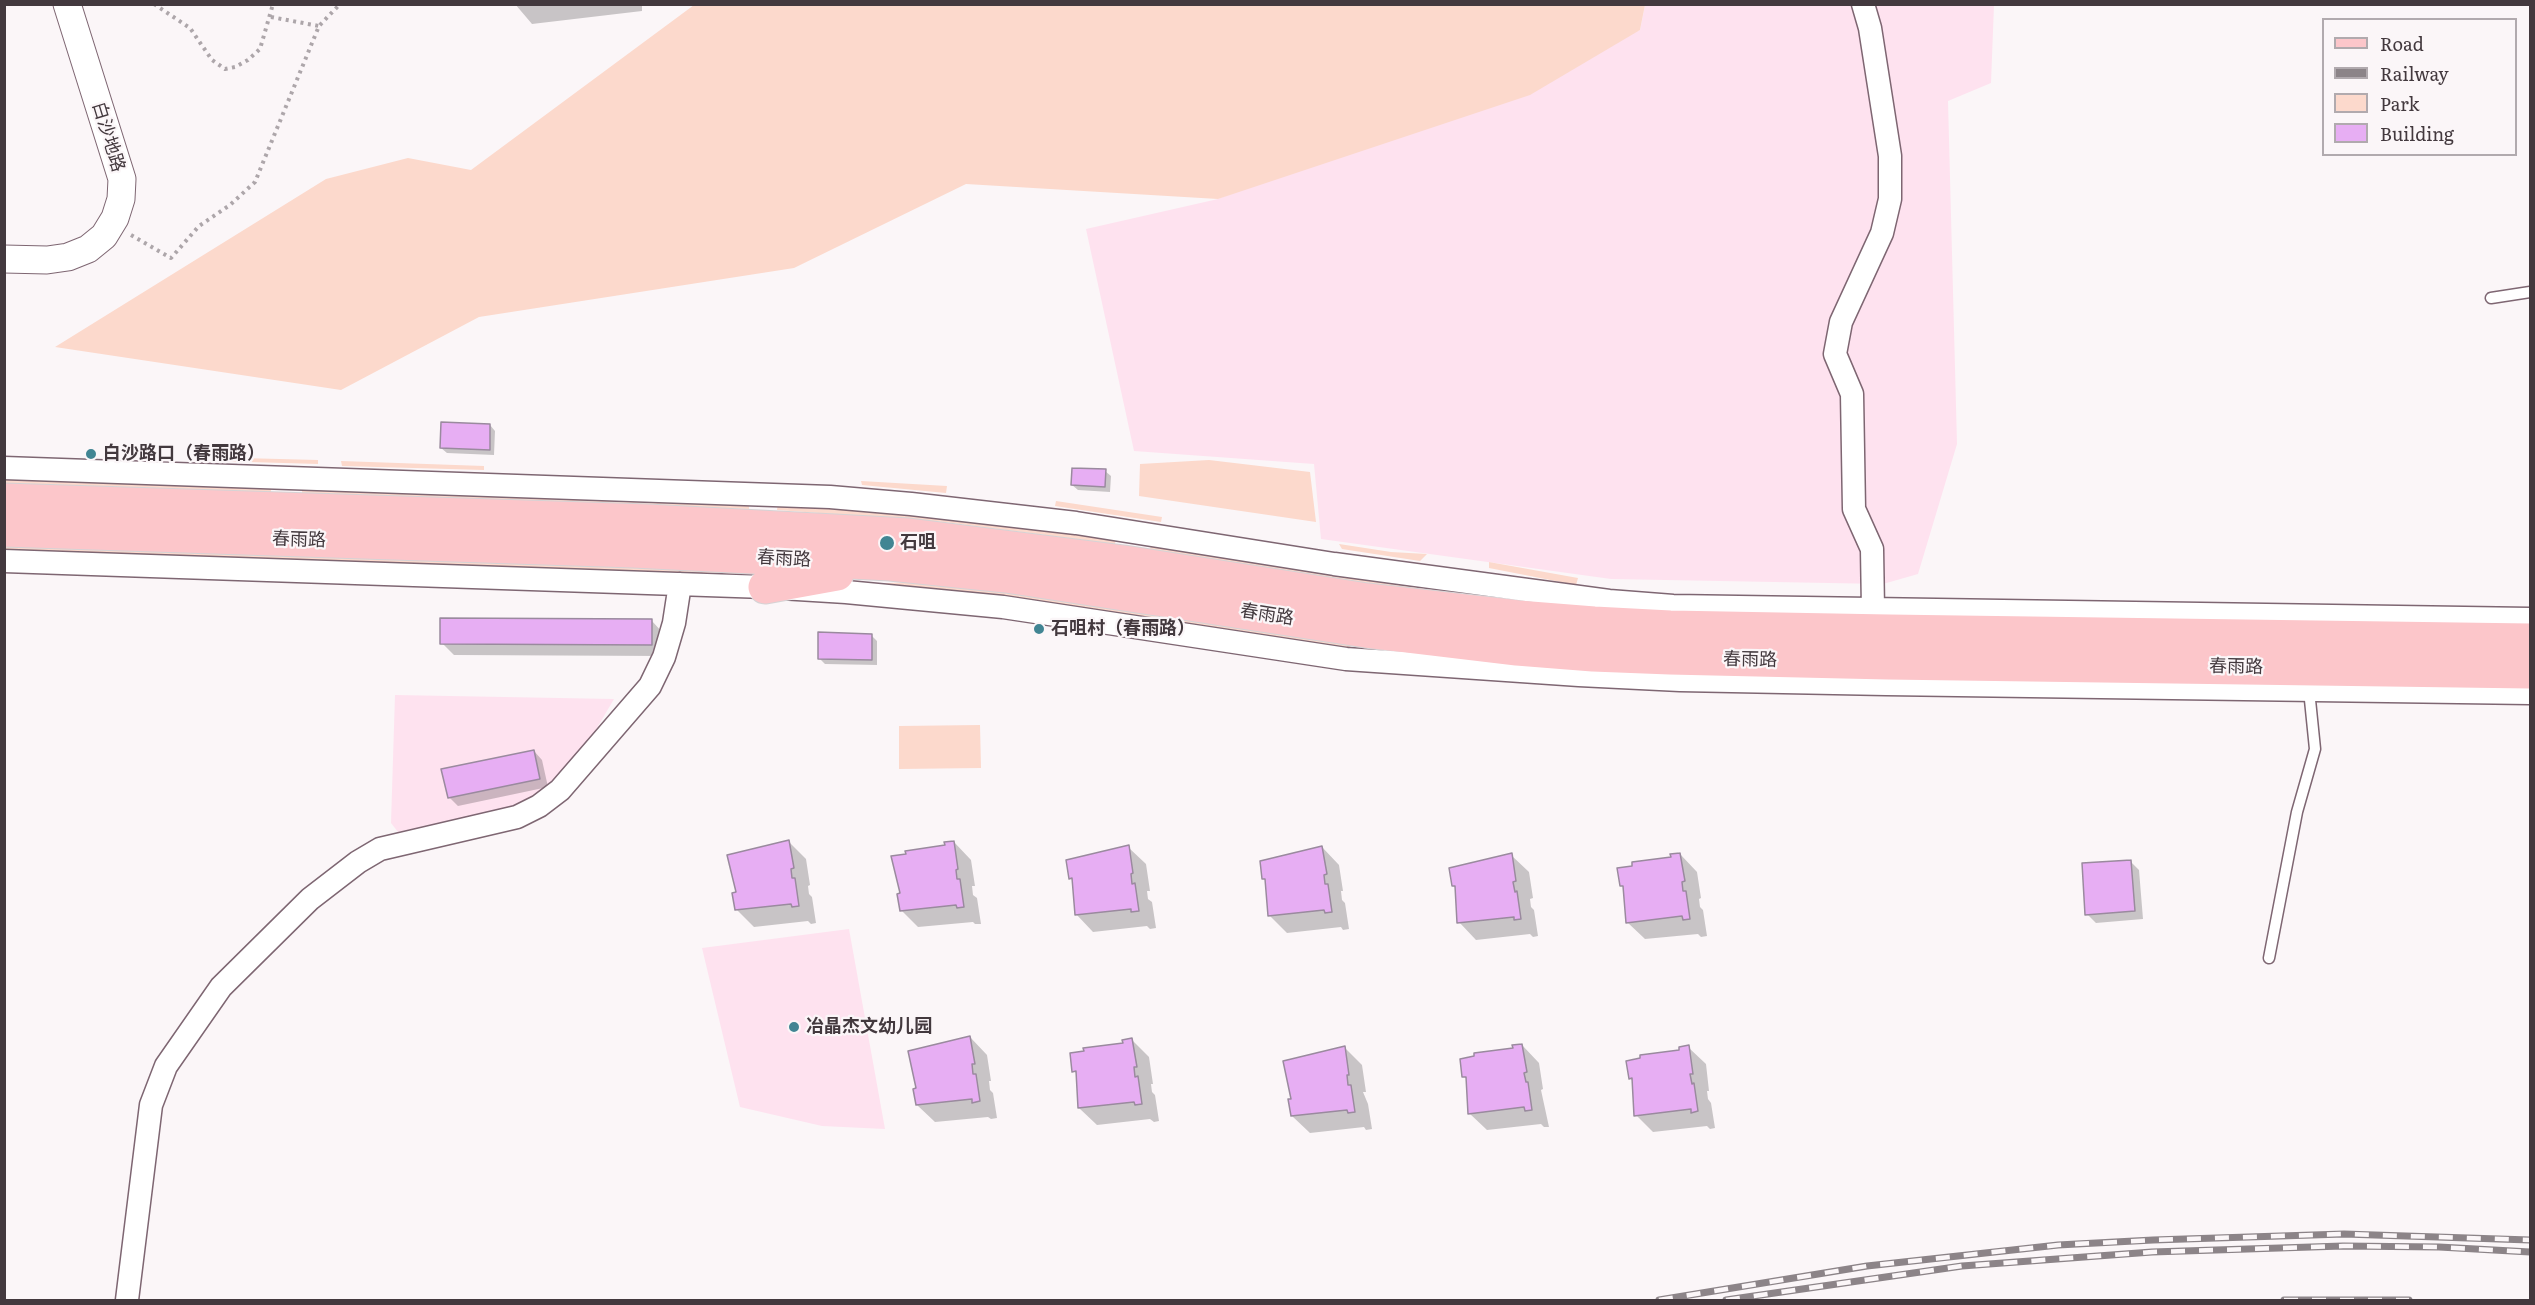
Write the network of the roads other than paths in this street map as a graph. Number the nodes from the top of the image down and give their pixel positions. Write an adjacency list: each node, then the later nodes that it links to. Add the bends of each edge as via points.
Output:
1 (67, 4): 3 (street, 白沙地路, via 122,179 121,199 105,236 88,249 68,257)
2 (1863, 4): 13 (street, via 1890,156 1890,200 1882,233 1841,322 1834,354 1852,394 1854,509 1872,549)
3 (4, 260)
4 (2530, 292): 5 (lane)
5 (2491, 298)
6 (4, 468): 13 (street, via 830,497 1076,523 1609,602)
7 (4, 500): 16 (main road, 春雨路, via 648,521 909,535 1507,616 1681,627)
8 (4, 530): 10 (main road, 春雨路, via 633,551)
9 (4, 561): 11 (street)
10 (890, 564): 12 (main road); 16 (main road, 春雨路, via 1006,576 1387,634 1593,655 1670,658)
11 (680, 584): 12 (street); 22 (street, via 674,623 650,686 560,790 517,817 380,849 310,899 221,987 166,1065 151,1104)
12 (765, 587): 19 (street, via 1003,608 1382,663 1680,680)
13 (1873, 609): 14 (street)
14 (2530, 619)
15 (2530, 640): 17 (main road, 春雨路)
16 (2377, 654): 17 (main road, 春雨路)
17 (2488, 655): 18 (main road, 春雨路)
18 (2530, 672)
19 (2309, 690): 20 (street); 21 (lane, via 2315,749 2297,812)
20 (2530, 693)
21 (2269, 958)
22 (127, 1300)

